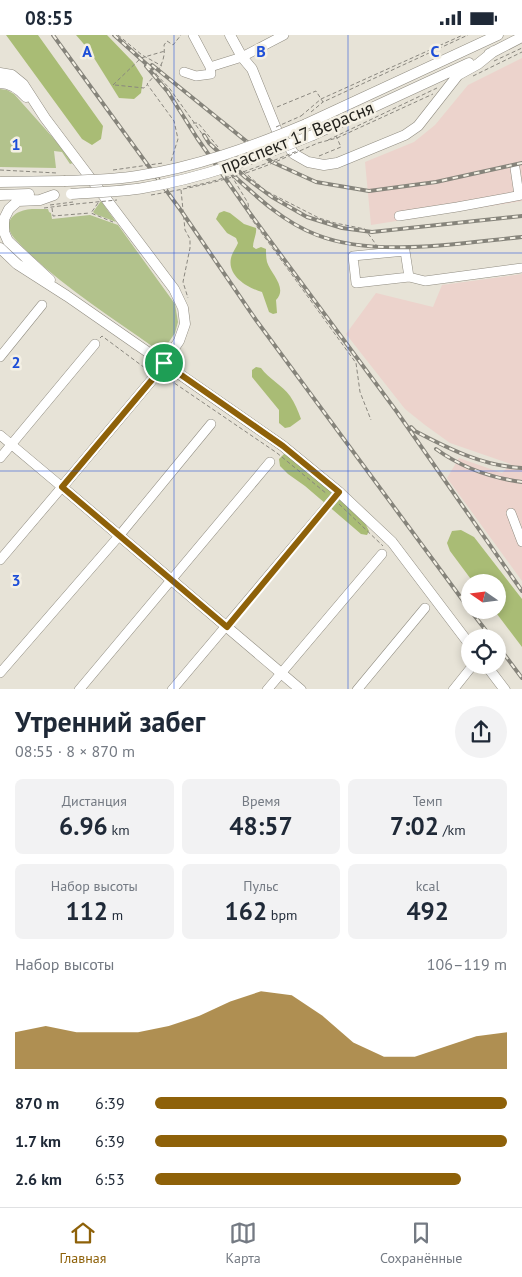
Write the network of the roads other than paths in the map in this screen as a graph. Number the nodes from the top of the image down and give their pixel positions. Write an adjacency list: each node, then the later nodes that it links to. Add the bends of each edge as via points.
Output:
1 (193, 35): 9 (street)
2 (230, 35): 8 (main road)
3 (284, 35): 8 (street)
4 (498, 35): 6 (main road, праспект 17 Верасня)
5 (522, 37): 7 (main road, праспект 17 Верасня)
6 (491, 38): 16 (main road, праспект 17 Верасня, bridge, via 303,120 257,145 186,167 137,177 62,177)
7 (494, 51): 8 (main road, via 458,75 418,126 405,135 337,163 324,165 308,163 294,154 277,131 252,69); 19 (main road, праспект 17 Верасня, bridge, via 316,140 187,179 140,189)
8 (242, 57): 9 (street)
9 (210, 67): 10 (street, via 211,74 196,76)
10 (184, 72)
11 (0, 73): 13 (main road, via 12,75 23,85)
12 (0, 83): 13 (main road, via 20,90)
13 (46, 118): 29 (main road, via 174,289 183,307 185,324 179,341)
14 (515, 168): 20 (street)
15 (0, 176): 16 (main road)
16 (17, 182): 17 (main road, праспект 17 Верасня)
17 (0, 183)
18 (0, 195): 19 (main road, праспект 17 Верасня)
19 (54, 195): 25 (main road, via 40,200 18,201 4,219 4,232 8,241)
20 (521, 195): 21 (street)
21 (399, 216)
22 (0, 248): 25 (main road, via 17,264)
23 (522, 268): 24 (street, via 425,281)
24 (409, 277): 24 (street, via 356,283 353,256 405,251)
25 (67, 296): 29 (main road)
26 (42, 305): 28 (street)
27 (95, 344): 32 (street)
28 (0, 357)
29 (164, 363): 35 (main road, via 158,375); 36 (main road, via 283,446)
30 (211, 424): 38 (street)
31 (0, 435): 32 (street)
32 (11, 444): 33 (street); 35 (street)
33 (0, 458)
34 (270, 462): 42 (street)
35 (62, 487): 38 (main road); 41 (street)
36 (339, 492): 44 (street); 45 (main road, via 392,542)
37 (511, 513): 39 (street)
38 (119, 536): 42 (main road); 46 (street)
39 (522, 542)
40 (382, 554): 47 (street)
41 (0, 560)
42 (172, 580): 44 (main road); 50 (street)
43 (425, 608): 54 (street)
44 (227, 627): 47 (main road); 51 (street)
45 (461, 633)
46 (0, 673)
47 (281, 673): 52 (street); 53 (main road)
48 (465, 674): 55 (street)
49 (493, 674): 56 (main road)
50 (79, 689)
51 (172, 689)
52 (268, 689)
53 (301, 689)
54 (357, 689)
55 (452, 689)
56 (505, 689)

